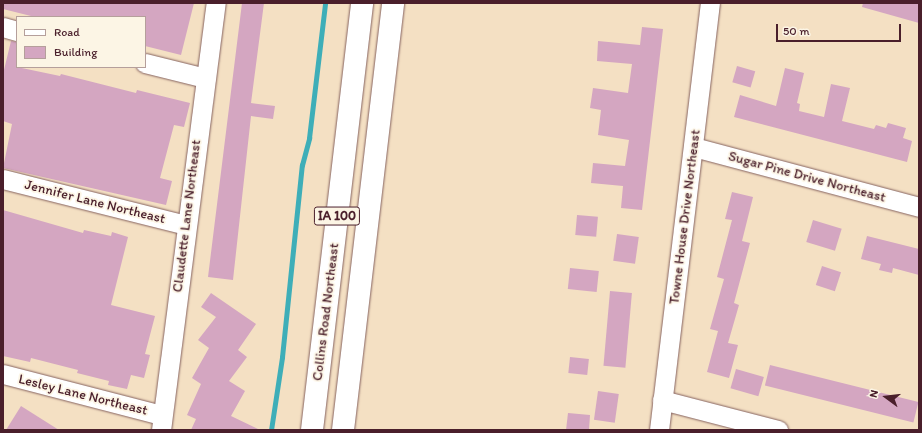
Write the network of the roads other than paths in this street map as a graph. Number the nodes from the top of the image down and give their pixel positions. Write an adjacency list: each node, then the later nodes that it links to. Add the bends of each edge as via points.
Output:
1 (216, 3): 8 (street, Claudette Lane Northeast)
2 (362, 3): 16 (highway, Collins Road Northeast / IA 100)
3 (393, 3): 17 (highway, IA 100)
4 (710, 3): 9 (street, Towne House Drive Northeast)
5 (3, 27): 6 (street)
6 (16, 31)
7 (146, 63): 8 (street)
8 (205, 78): 12 (street, Claudette Lane Northeast)
9 (694, 147): 11 (street, Sugar Pine Drive Northeast); 14 (street, Towne House Drive Northeast)
10 (3, 179): 12 (street, Jennifer Lane Northeast)
11 (919, 207)
12 (186, 224): 15 (street, Claudette Lane Northeast)
13 (3, 374): 15 (street, Lesley Lane Northeast)
14 (662, 400): 18 (street, Towne House Drive Northeast); 19 (street)
15 (162, 423)
16 (312, 430)
17 (343, 430)
18 (659, 430)
19 (778, 430)

